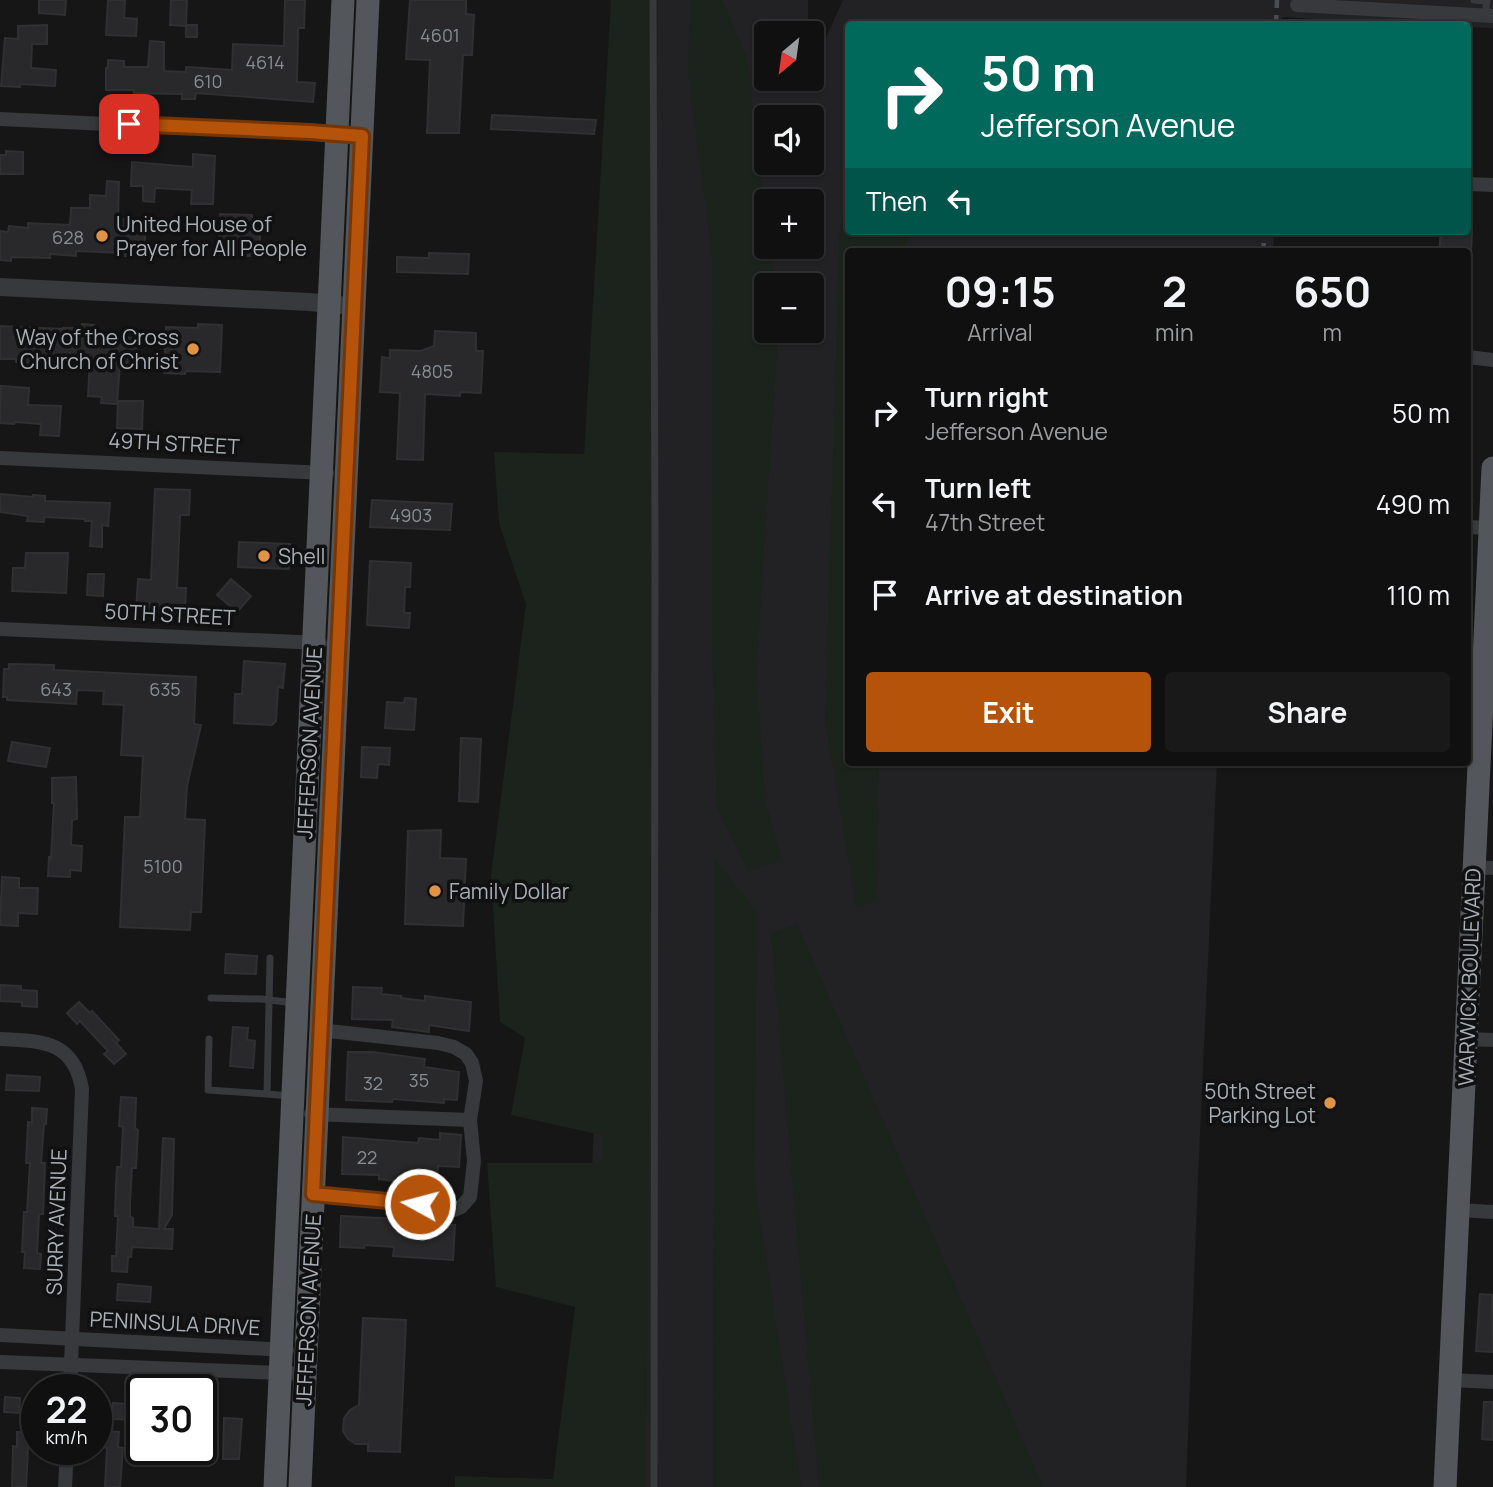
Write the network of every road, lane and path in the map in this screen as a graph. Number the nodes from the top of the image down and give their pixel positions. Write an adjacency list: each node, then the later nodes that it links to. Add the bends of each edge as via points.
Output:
1 (343, 0): 9 (main road, JEFFERSON AVENUE)
2 (368, 0): 10 (main road, JEFFERSON AVENUE)
3 (653, 0): 61 (lane)
4 (1474, 0): 7 (lane)
5 (1297, 5): 6 (street)
6 (1402, 6): 7 (street)
7 (1488, 8)
8 (0, 119): 9 (street)
9 (337, 134): 10 (street); 14 (main road, JEFFERSON AVENUE)
10 (362, 136): 15 (main road, JEFFERSON AVENUE)
11 (1471, 184): 12 (street)
12 (1493, 185)
13 (0, 288): 14 (street)
14 (329, 304): 15 (street); 20 (main road, JEFFERSON AVENUE)
15 (354, 306): 21 (main road, JEFFERSON AVENUE)
16 (1471, 357): 17 (street)
17 (1493, 360)
18 (0, 457): 20 (street, 49TH STREET)
19 (1493, 468): 22 (main road, WARWICK BOULEVARD)
20 (322, 472): 21 (street, 49TH STREET); 24 (main road, JEFFERSON AVENUE)
21 (346, 474): 25 (main road, JEFFERSON AVENUE)
22 (1484, 528): 26 (main road, WARWICK BOULEVARD)
23 (0, 629): 24 (street, 50TH STREET)
24 (314, 643): 25 (street, 50TH STREET); 28 (main road, JEFFERSON AVENUE)
25 (338, 644): 29 (main road, JEFFERSON AVENUE)
26 (1481, 701): 27 (main road, WARWICK BOULEVARD, via 1477,732)
27 (1484, 868): 37 (main road, WARWICK BOULEVARD)
28 (300, 929): 29 (lane); 33 (main road, JEFFERSON AVENUE)
29 (325, 930): 34 (main road, JEFFERSON AVENUE)
30 (270, 958): 32 (lane)
31 (211, 998): 32 (lane)
32 (269, 1000): 33 (lane); 39 (lane)
33 (298, 1003): 40 (main road, JEFFERSON AVENUE)
34 (320, 1030): 41 (main road, JEFFERSON AVENUE); 42 (street, via 438,1043 466,1054 476,1081)
35 (0, 1039): 47 (street, SURRY AVENUE, via 54,1046 71,1059 80,1079)
36 (209, 1039): 39 (lane, via 208,1090)
37 (1466, 1039): 38 (street); 44 (main road, WARWICK BOULEVARD)
38 (1493, 1040)
39 (267, 1094): 40 (lane)
40 (293, 1105): 41 (street); 48 (main road, JEFFERSON AVENUE)
41 (317, 1114): 42 (street); 43 (main road, JEFFERSON AVENUE)
42 (470, 1120): 43 (street, via 474,1161 470,1197 461,1208)
43 (313, 1194): 49 (main road, JEFFERSON AVENUE)
44 (1458, 1210): 45 (street); 55 (main road, WARWICK BOULEVARD)
45 (1493, 1212)
46 (0, 1335): 47 (street, PENINSULA DRIVE)
47 (72, 1339): 48 (street, PENINSULA DRIVE); 51 (street, SURRY AVENUE)
48 (282, 1349): 49 (street, PENINSULA DRIVE); 52 (main road, JEFFERSON AVENUE)
49 (306, 1350): 54 (main road, JEFFERSON AVENUE)
50 (0, 1362): 51 (street)
51 (71, 1365): 52 (street); 53 (street, SURRY AVENUE)
52 (281, 1373): 54 (street); 59 (main road, JEFFERSON AVENUE)
53 (71, 1374)
54 (305, 1374): 60 (main road, JEFFERSON AVENUE)
55 (1450, 1380): 56 (street); 62 (main road, WARWICK BOULEVARD)
56 (1493, 1381)
57 (66, 1465): 58 (street)
58 (65, 1487)
59 (275, 1487)
60 (300, 1487)
61 (654, 1487)
62 (1445, 1487)

